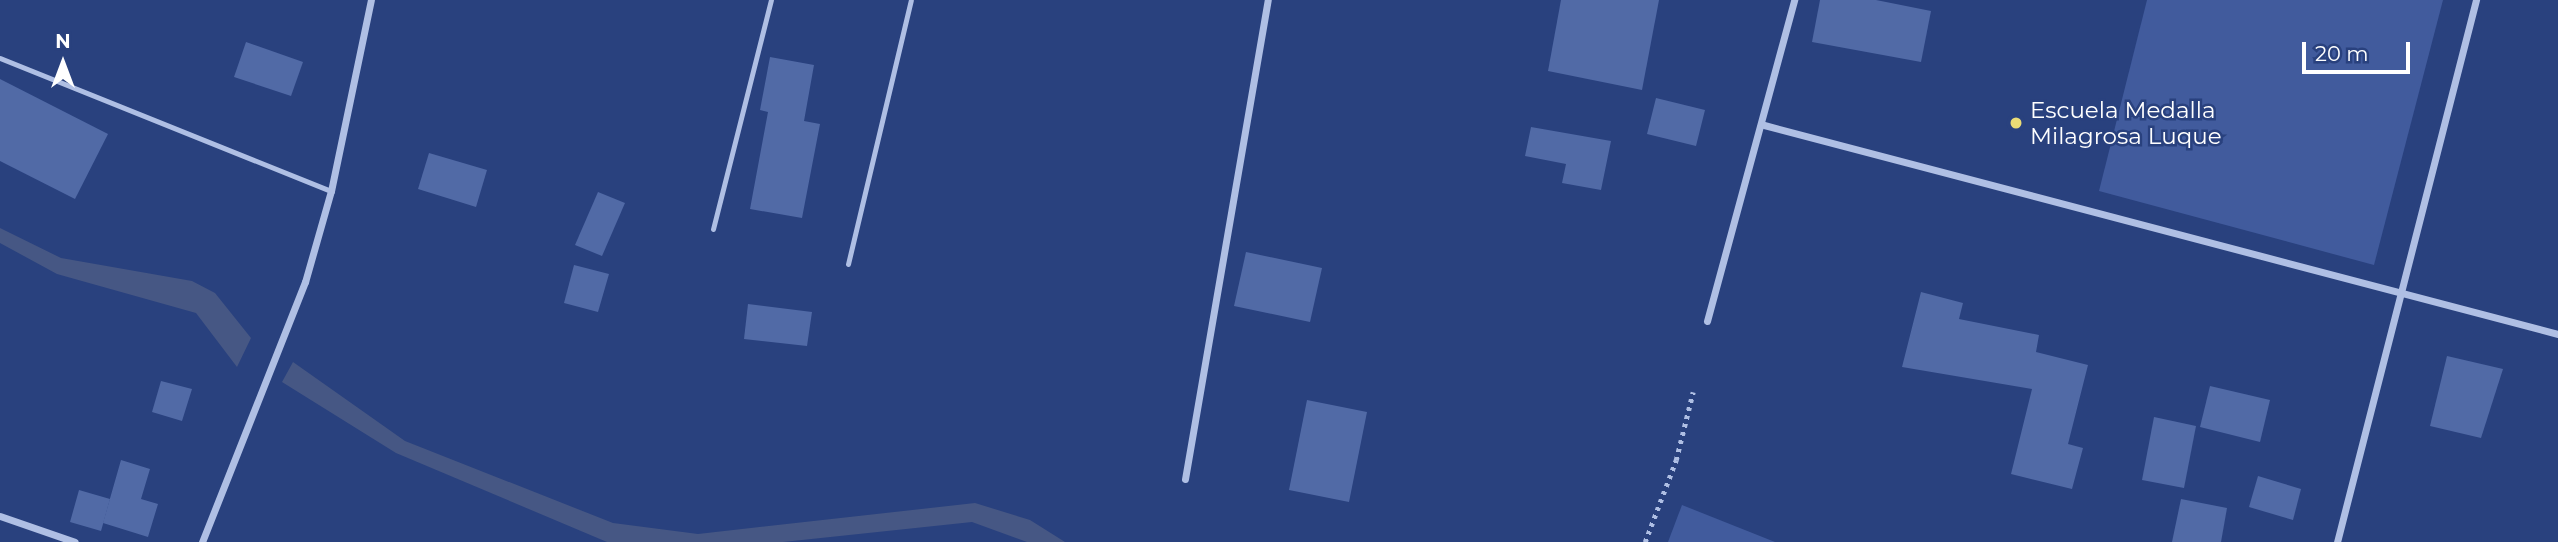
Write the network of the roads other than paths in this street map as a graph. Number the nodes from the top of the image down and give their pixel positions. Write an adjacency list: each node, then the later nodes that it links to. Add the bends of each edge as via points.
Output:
1 (371, 0): 9 (street)
2 (771, 0): 10 (lane)
3 (911, 0): 11 (lane)
4 (1268, 0): 15 (street)
5 (1794, 0): 8 (street)
6 (2476, 0): 12 (street)
7 (0, 58): 9 (lane)
8 (1764, 125): 12 (street); 13 (street)
9 (331, 191): 18 (street, via 305,282)
10 (713, 229)
11 (848, 264)
12 (2403, 294): 14 (street); 19 (street)
13 (1707, 321)
14 (2558, 334)
15 (1185, 479)
16 (0, 516): 17 (street)
17 (75, 542)
18 (202, 542)
19 (2337, 542)

